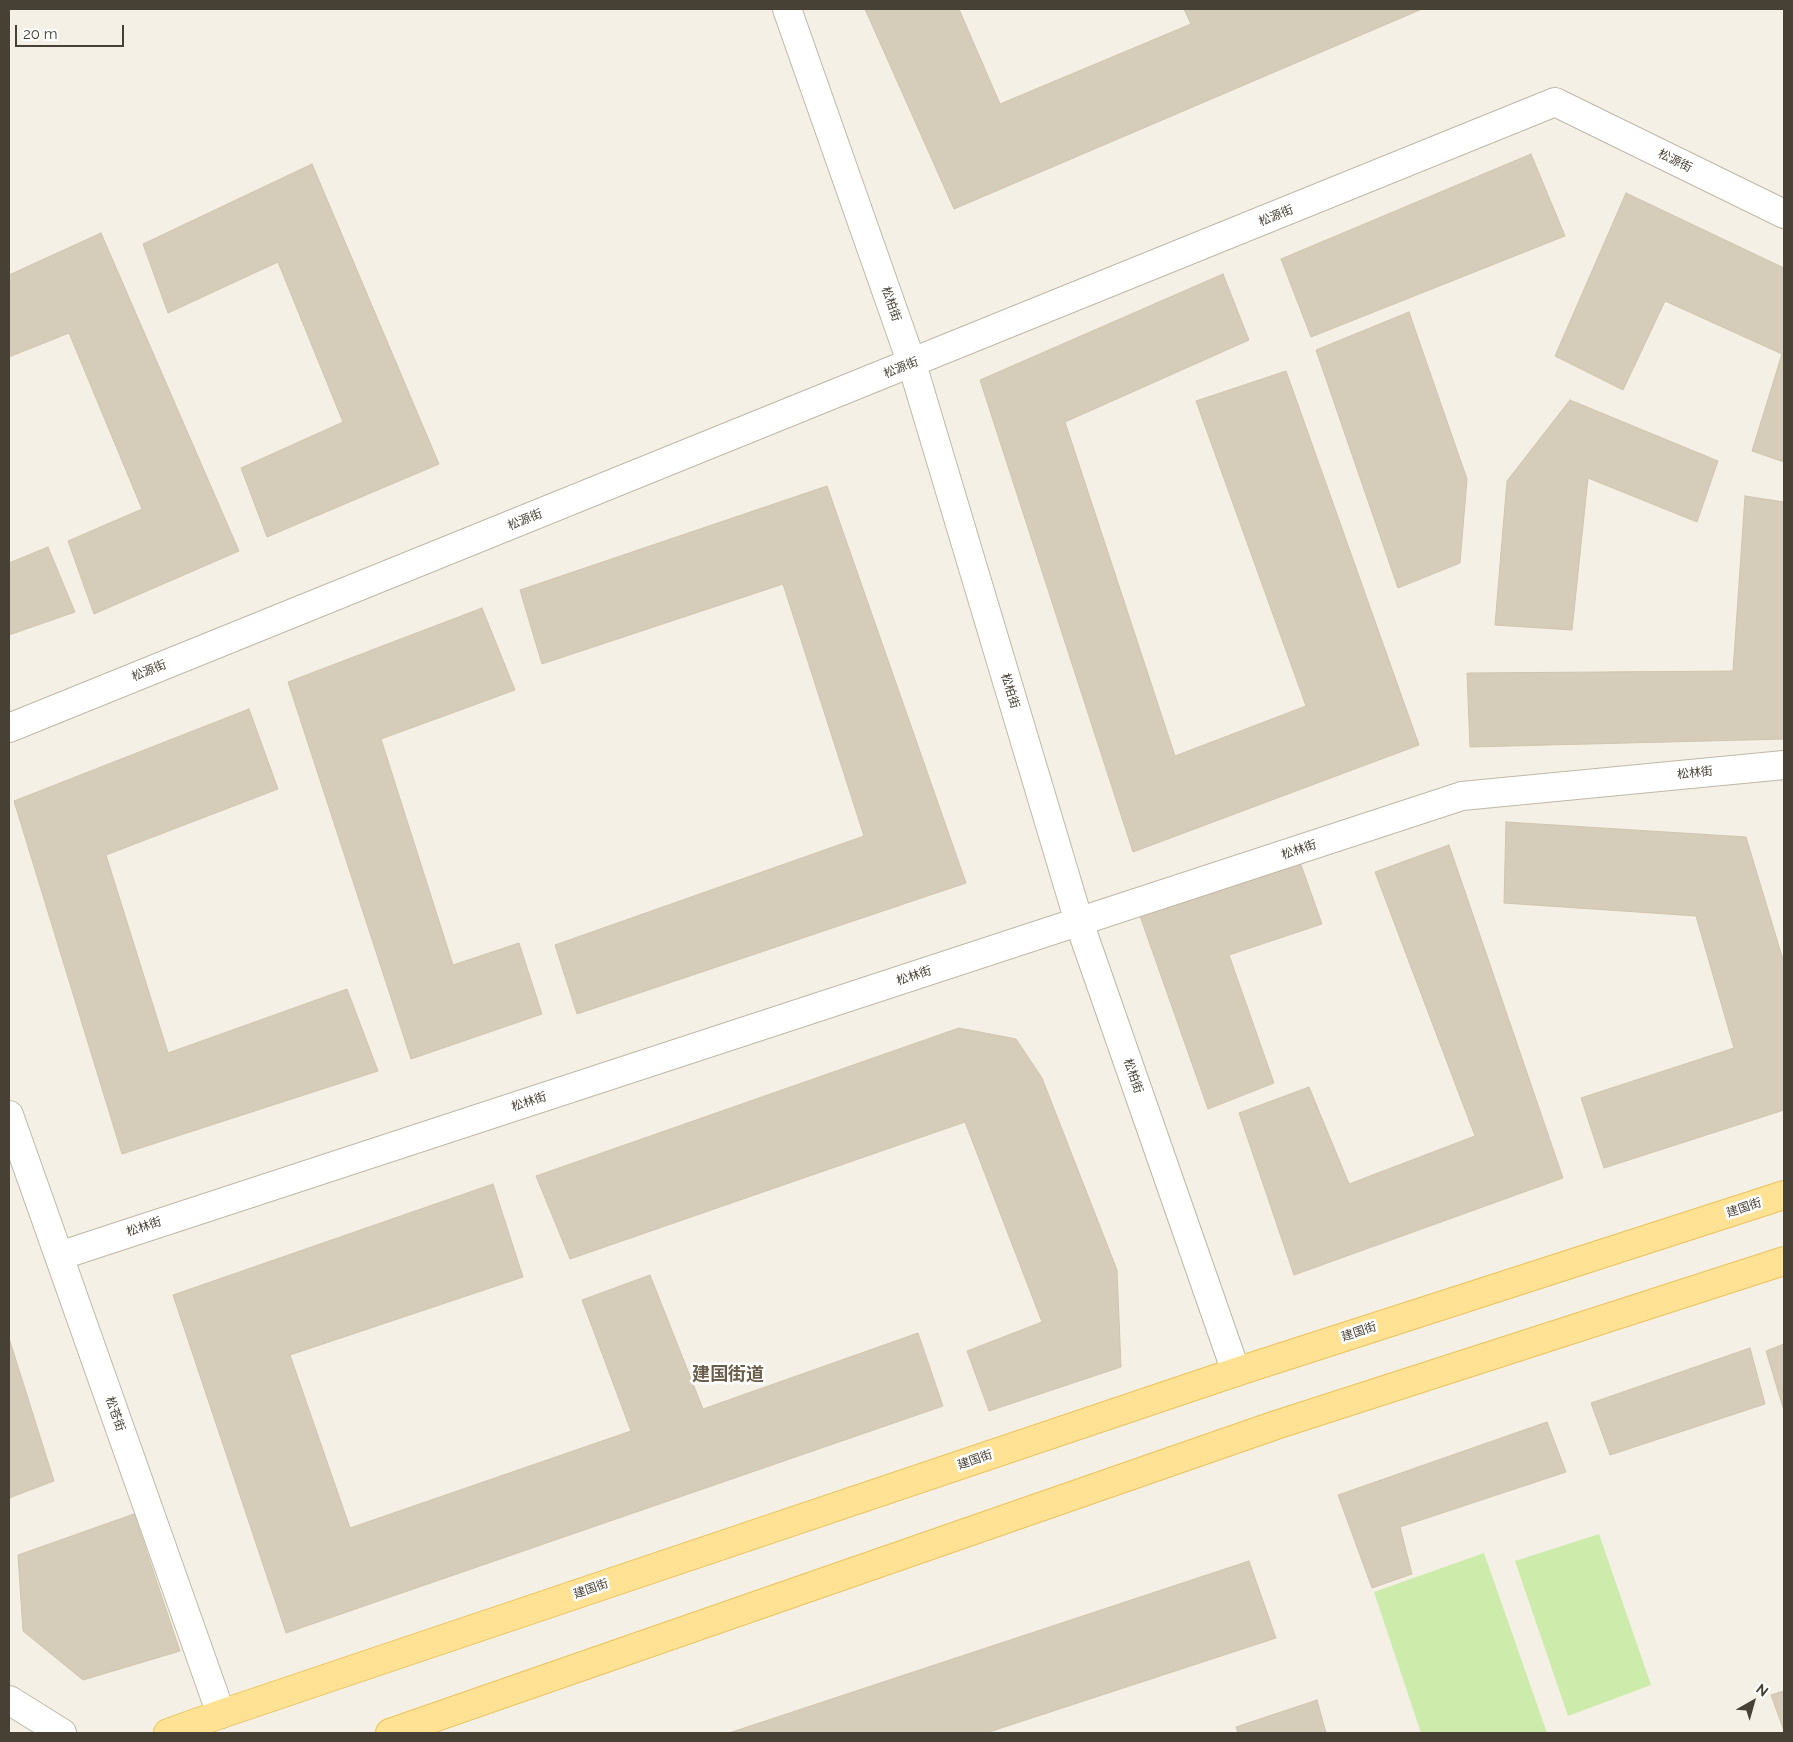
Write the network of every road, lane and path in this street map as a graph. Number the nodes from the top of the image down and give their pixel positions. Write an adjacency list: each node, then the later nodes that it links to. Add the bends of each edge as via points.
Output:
1 (787, 9): 3 (street, 松柏街)
2 (1784, 214): 3 (street, 松源街, via 1555,102)
3 (912, 364): 4 (street, 松源街); 6 (street, 松柏街)
4 (9, 728)
5 (1784, 765): 6 (street, 松林街, via 1462,796)
6 (1079, 922): 9 (street, 松林街); 11 (street, 松柏街)
7 (9, 1115): 9 (street, 松苍街)
8 (1784, 1195): 11 (main road, 建国街)
9 (59, 1256): 13 (street, 松苍街)
10 (1784, 1261): 16 (main road, via 1276,1425)
11 (1236, 1372): 13 (main road, 建国街)
12 (9, 1700): 14 (street)
13 (221, 1714): 15 (main road, 建国街)
14 (62, 1733)
15 (168, 1733)
16 (390, 1733)

